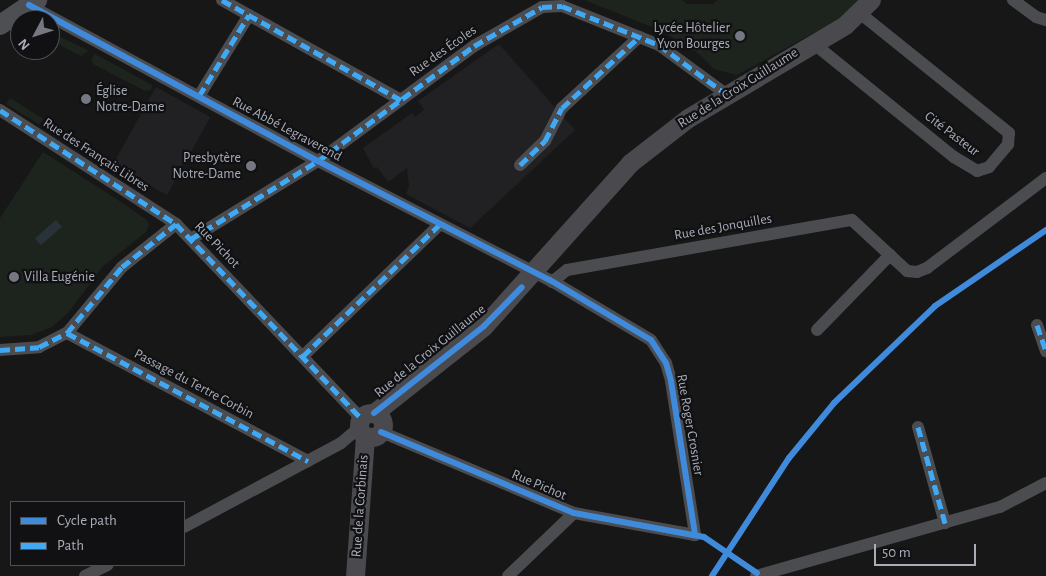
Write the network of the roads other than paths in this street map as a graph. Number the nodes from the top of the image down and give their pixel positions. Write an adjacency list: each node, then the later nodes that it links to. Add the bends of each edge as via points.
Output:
1 (222, 0): 5 (street)
2 (1012, 0): 6 (street)
3 (33, 3): 7 (main road); 11 (street, Rue Abbé Legraverend)
4 (866, 6): 9 (street, Rue de la Croix Guillaume); 9 (street, Cité Pasteur, via 1009,133 1008,144 989,167 977,171 954,157)
5 (249, 14): 11 (street); 12 (street)
6 (1046, 20)
7 (4, 22)
8 (640, 37): 10 (street, Rue des Écoles, via 675,54); 12 (street, Rue des Écoles, via 562,6 542,7 474,46); 15 (street, via 562,108 545,141)
9 (812, 43): 10 (street, Rue de la Croix Guillaume)
10 (726, 94): 21 (street, Rue de la Croix Guillaume, via 688,118 630,163)
11 (199, 96): 14 (street, Rue Abbé Legraverend)
12 (401, 100): 14 (street, Rue des Écoles)
13 (0, 110): 17 (street, Rue des Français Libres)
14 (318, 161): 18 (street, Rue Abbé Legraverend); 19 (street, Rue des Écoles)
15 (520, 165)
16 (1046, 178): 20 (street, Rue des Jonquilles, via 926,268 917,272 907,271)
17 (176, 224): 19 (street, Rue Pichot); 25 (street, via 122,267)
18 (440, 224): 21 (street, Rue Abbé Legraverend); 28 (street)
19 (191, 239): 28 (street, Rue Pichot)
20 (890, 255): 22 (street, Rue des Jonquilles, via 852,220 567,270); 24 (street)
21 (533, 273): 22 (street, Rue Roger Crosnier); 29 (street, Rue de la Croix Guillaume, via 484,326)
22 (552, 282): 36 (street, Rue Roger Crosnier, via 640,331 660,351 671,381)
23 (1037, 325): 27 (street)
24 (817, 330)
25 (67, 333): 26 (street, via 39,347); 31 (street, Passage du Tertre Corbin)
26 (0, 350)
27 (1046, 350)
28 (303, 356): 29 (street, Rue Pichot)
29 (368, 425): 31 (street); 33 (street, Rue Pichot); 40 (street, Rue de la Corbinais)
30 (918, 426): 34 (street)
31 (308, 461): 35 (street)
32 (1046, 483): 34 (street, via 1000,506)
33 (574, 513): 36 (street, Rue Pichot); 41 (street)
34 (945, 523): 38 (street)
35 (185, 526)
36 (695, 535)
37 (106, 566): 39 (street)
38 (756, 575)
39 (85, 576)
40 (355, 576)
41 (508, 576)

